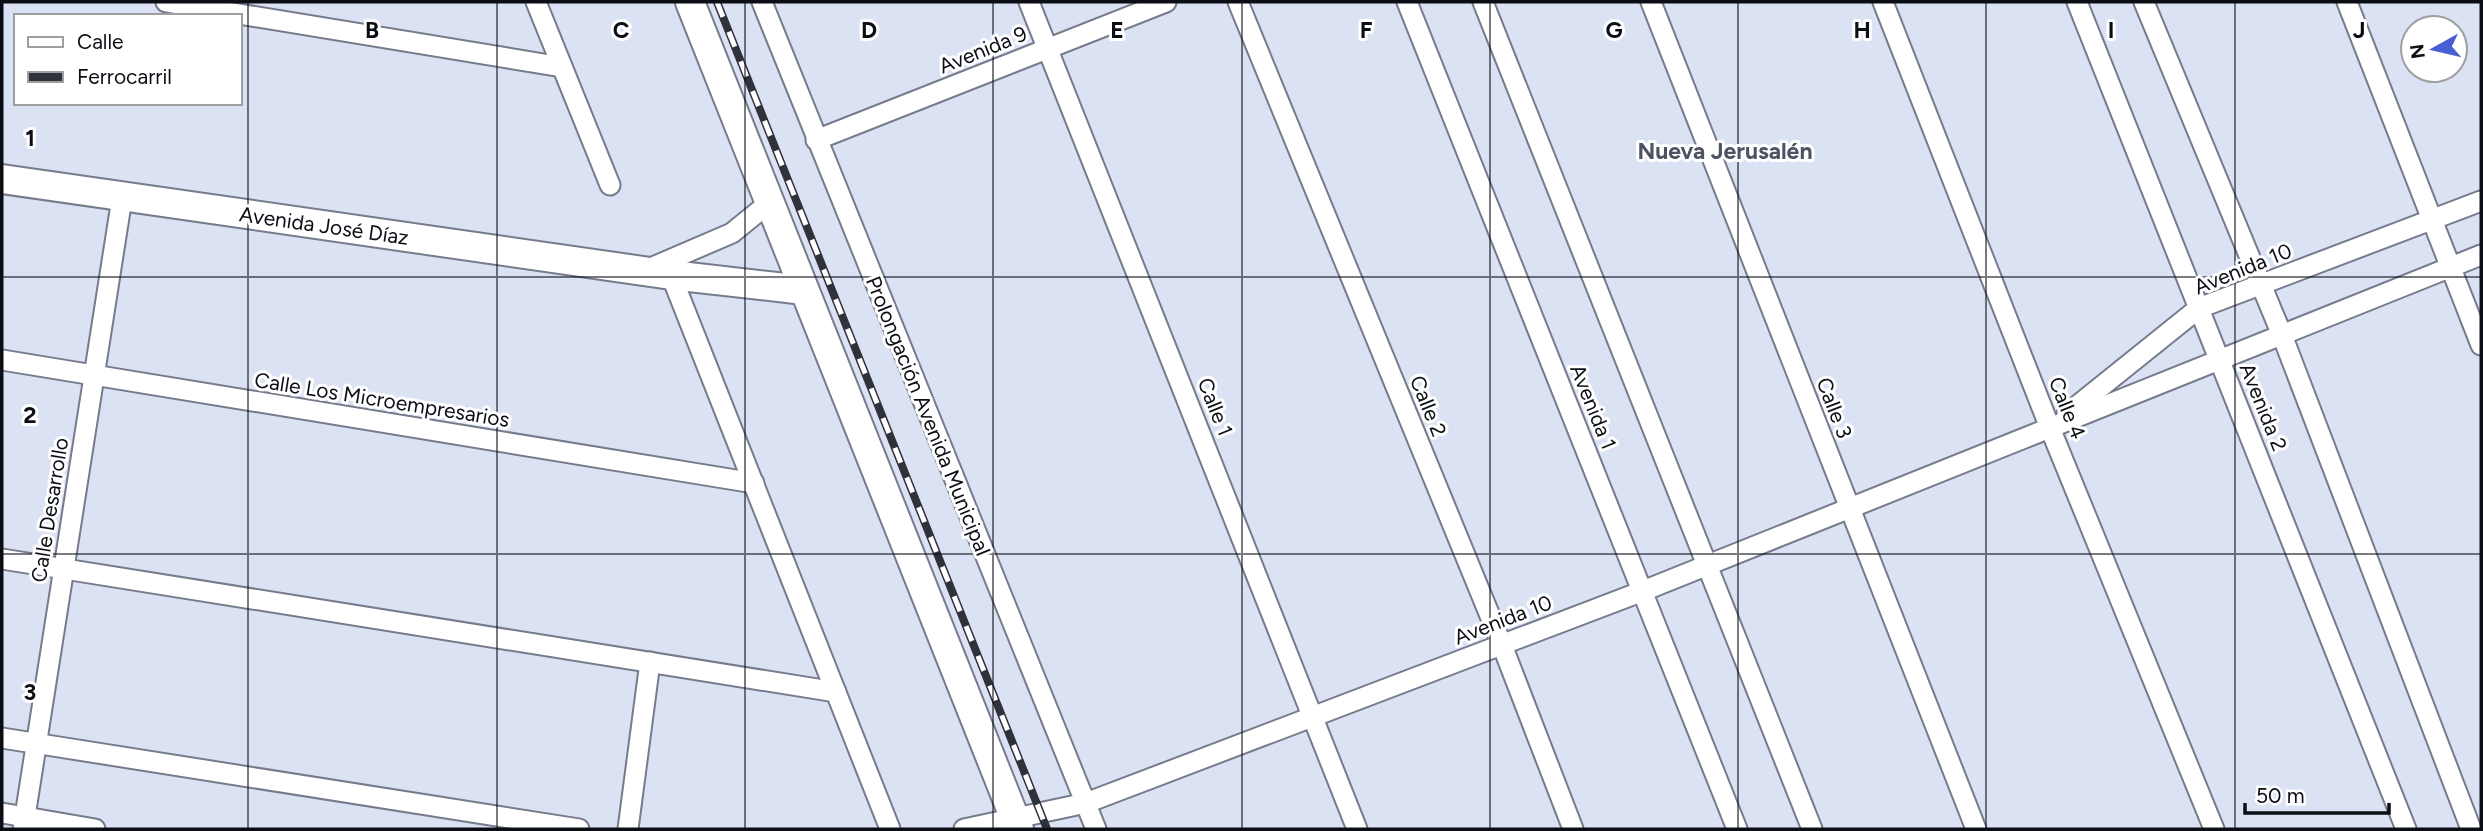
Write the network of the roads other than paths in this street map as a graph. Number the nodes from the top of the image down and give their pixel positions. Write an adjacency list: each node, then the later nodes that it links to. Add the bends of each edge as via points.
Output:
1 (166, 2): 15 (street)
2 (536, 2): 18 (street)
3 (690, 2): 24 (main road)
4 (762, 2): 19 (street, Prolongación Avenida Municipal)
5 (1029, 2): 17 (street, Calle 1)
6 (1166, 2): 17 (street, Avenida 9)
7 (1238, 2): 44 (street, Calle 2)
8 (1407, 2): 43 (street, Avenida 1)
9 (1483, 2): 41 (street)
10 (1651, 2): 39 (street, Calle 3)
11 (1883, 2): 37 (street, Calle 4)
12 (2077, 2): 31 (street, Avenida 2)
13 (2144, 2): 29 (street, Avenida 2)
14 (2347, 2): 25 (street)
15 (239, 14)
16 (242, 14): 18 (street)
17 (1049, 48): 19 (street, Avenida 9); 47 (street, Calle 1)
18 (562, 67): 21 (street)
19 (816, 140): 50 (street, Prolongación Avenida Municipal)
20 (2, 179): 22 (main road, Avenida José Díaz)
21 (610, 185)
22 (121, 198): 28 (main road, Avenida José Díaz); 36 (street, Calle Desarrollo)
23 (2481, 201): 25 (street, Avenida 10)
24 (769, 203): 28 (street, via 732,233); 30 (main road)
25 (2432, 220): 27 (street); 29 (street, Avenida 10)
26 (2481, 255): 27 (street, Avenida 10)
27 (2450, 268): 32 (street, Avenida 10); 33 (street)
28 (659, 272): 30 (main road, Avenida José Díaz); 38 (street)
29 (2262, 285): 31 (street, Avenida 10); 32 (street, Avenida 2)
30 (804, 290): 53 (main road)
31 (2199, 308): 35 (street, Avenida 2); 37 (street, Avenida 10)
32 (2282, 335): 35 (street, Avenida 10); 67 (street, Avenida 2)
33 (2481, 345)
34 (2, 360): 36 (street, Calle Los Microempresarios)
35 (2220, 360): 37 (street, Avenida 10); 66 (street, Avenida 2)
36 (94, 376): 38 (street, Calle Los Microempresarios); 42 (street, Calle Desarrollo)
37 (2050, 428): 39 (street, Avenida 10); 65 (street, Calle 4)
38 (754, 483): 46 (street)
39 (1849, 509): 41 (street, Avenida 10); 64 (street, Calle 3)
40 (2, 559): 42 (street)
41 (1706, 566): 43 (street, Avenida 10); 63 (street)
42 (64, 570): 45 (street); 49 (street, Calle Desarrollo)
43 (1643, 592): 44 (street, Avenida 10); 62 (street, Avenida 1)
44 (1502, 645): 47 (street, Avenida 10); 61 (street, Calle 2)
45 (650, 662): 46 (street); 56 (street)
46 (836, 692): 57 (street)
47 (1313, 717): 50 (street, Avenida 10); 60 (street, Calle 1)
48 (2, 738): 49 (street)
49 (37, 743): 52 (street, Calle Desarrollo); 55 (street)
50 (1086, 803): 53 (street, Avenida 10); 59 (street, Prolongación Avenida Municipal)
51 (2, 813): 52 (street)
52 (24, 823): 54 (street)
53 (1017, 824): 58 (street, Avenida 10)
54 (95, 829)
55 (579, 829)
56 (628, 829)
57 (890, 829)
58 (964, 829)
59 (1096, 829)
60 (1357, 829)
61 (1573, 829)
62 (1737, 829)
63 (1812, 829)
64 (1976, 829)
65 (2214, 829)
66 (2406, 829)
67 (2470, 829)

